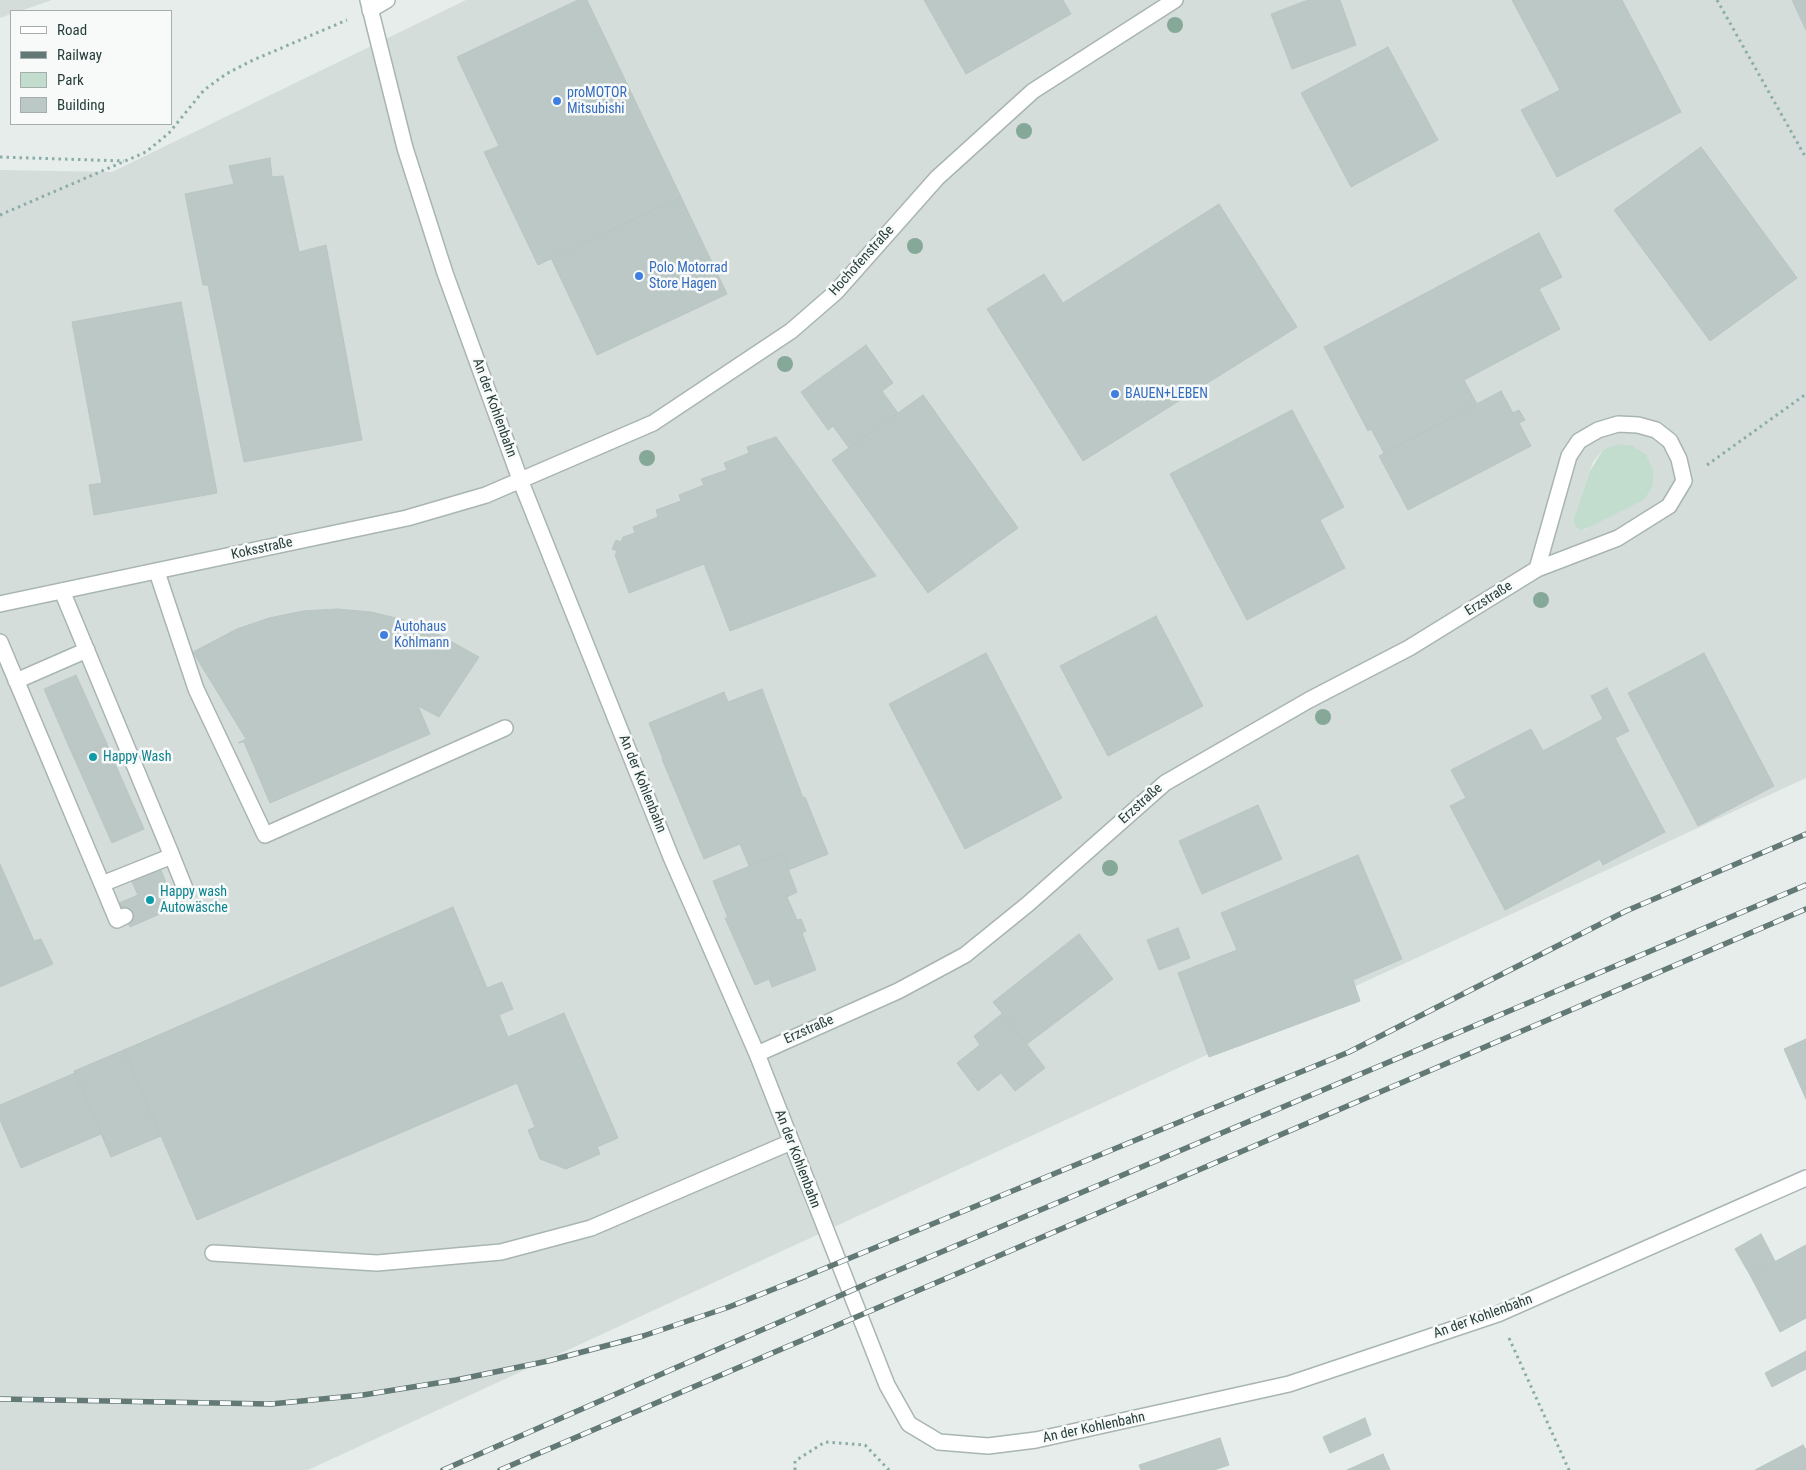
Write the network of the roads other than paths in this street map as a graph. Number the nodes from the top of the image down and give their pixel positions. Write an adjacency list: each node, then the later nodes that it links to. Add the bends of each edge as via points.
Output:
1 (387, 0): 3 (street)
2 (1175, 0): 4 (street, Hochofenstraße, via 1033,91 937,178 836,292 791,331 653,423)
3 (369, 5): 4 (street, An der Kohlenbahn, via 405,148 442,264)
4 (521, 482): 6 (street, Koksstraße, via 406,518); 17 (street, An der Kohlenbahn, via 671,857)
5 (1537, 569): 5 (street, Erzstraße, via 1618,538 1669,506 1684,481 1670,441 1656,430 1618,424 1579,441 1568,456); 17 (street, Erzstraße, via 1409,648 1309,700 1165,783 965,955 898,991)
6 (157, 572): 7 (street, Koksstraße); 12 (street, via 196,689 265,835)
7 (62, 591): 8 (street, Koksstraße); 10 (street)
8 (0, 604)
9 (0, 642): 11 (street)
10 (87, 650): 11 (street); 13 (street)
11 (16, 681): 14 (street)
12 (505, 728)
13 (172, 856): 14 (street); 15 (street)
14 (102, 884): 16 (street)
15 (179, 894)
16 (121, 918)
17 (757, 1054): 18 (street, An der Kohlenbahn)
18 (791, 1142): 19 (street, An der Kohlenbahn, via 886,1385 909,1424 939,1442 988,1446 1036,1440 1290,1384 1498,1314); 20 (street, via 591,1228 501,1252 376,1263)
19 (1806, 1178)
20 (213, 1253)

